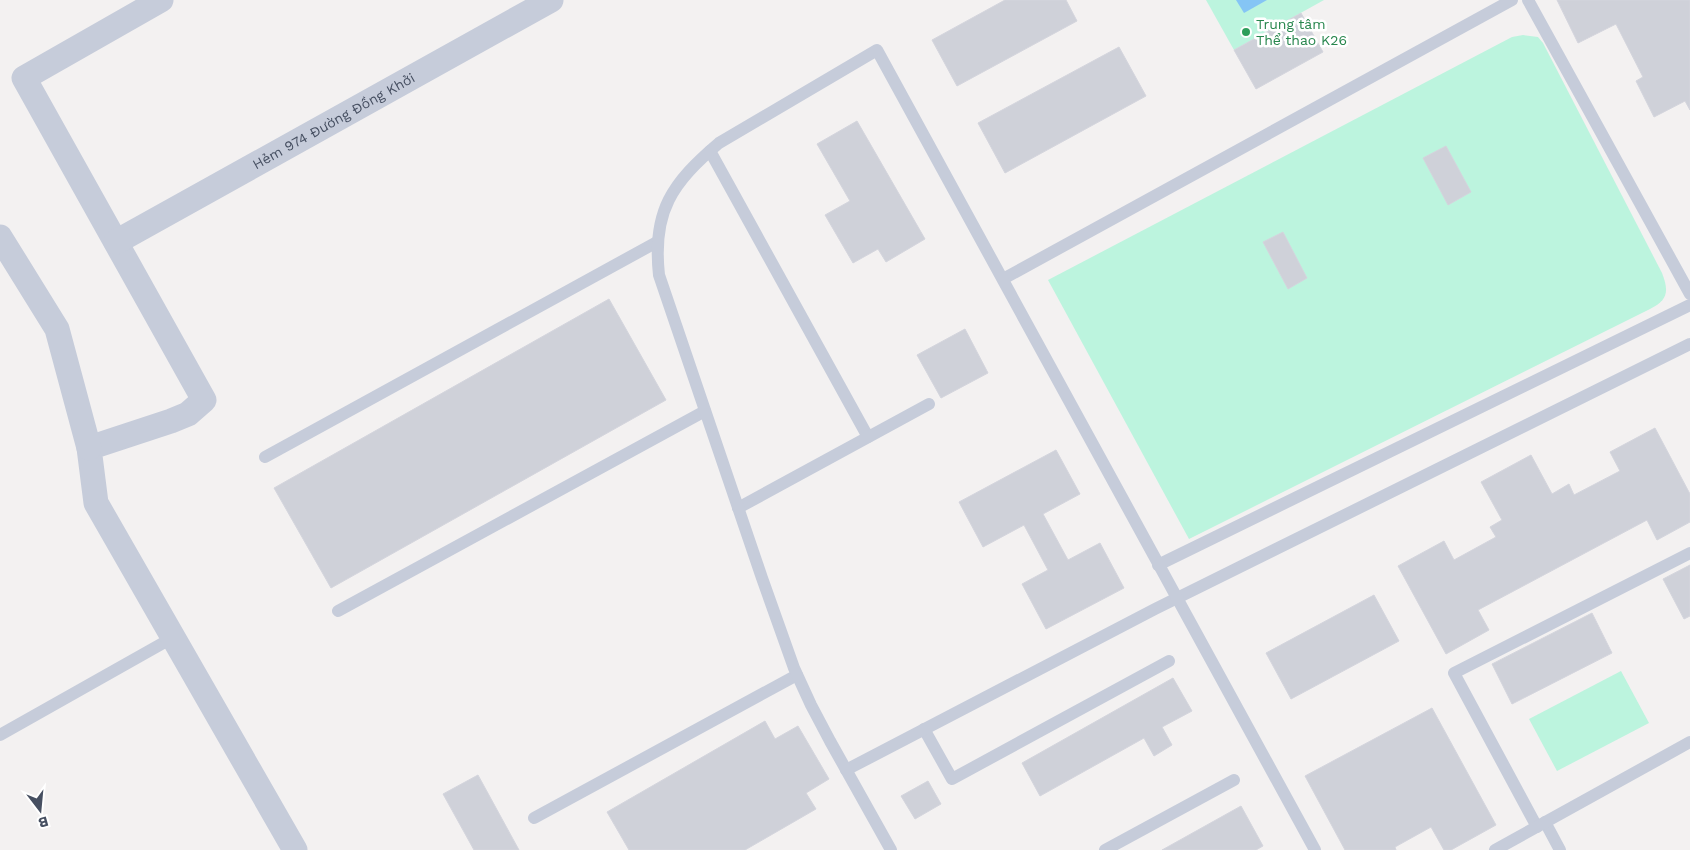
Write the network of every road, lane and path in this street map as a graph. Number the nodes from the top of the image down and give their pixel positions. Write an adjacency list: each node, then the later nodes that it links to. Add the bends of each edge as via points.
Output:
1 (161, 0): 7 (street, via 24,78)
2 (551, 0): 7 (street, Hẻm 974 Đường Đồng Khởi)
3 (1512, 0): 9 (lane)
4 (1528, 0): 10 (lane)
5 (710, 151): 8 (lane, via 683,176 671,195 662,216); 9 (lane, via 877,50); 15 (lane)
6 (0, 237): 16 (street, via 58,329)
7 (116, 242): 16 (street, via 204,400 188,414 172,421)
8 (657, 242): 14 (lane, via 659,275); 17 (lane)
9 (1002, 279): 20 (lane)
10 (1690, 294)
11 (1690, 305): 20 (lane)
12 (1690, 344): 21 (lane)
13 (929, 404): 15 (lane)
14 (705, 411): 18 (lane); 22 (lane)
15 (868, 437): 18 (lane)
16 (89, 448): 23 (street, via 96,503)
17 (265, 457)
18 (738, 508): 25 (lane)
19 (1690, 553): 32 (lane, via 1454,673)
20 (1158, 565): 21 (lane)
21 (1177, 598): 26 (lane); 36 (lane)
22 (338, 611)
23 (172, 638): 27 (lane); 33 (street)
24 (1169, 661): 26 (lane, via 952,779)
25 (797, 675): 29 (lane); 31 (lane)
26 (924, 729): 29 (lane)
27 (0, 735)
28 (1690, 742): 32 (lane)
29 (846, 770): 34 (lane)
30 (1234, 780): 35 (lane)
31 (534, 818)
32 (1541, 824): 37 (lane); 38 (lane)
33 (295, 850)
34 (891, 850)
35 (1105, 850)
36 (1315, 850)
37 (1495, 850)
38 (1560, 850)

